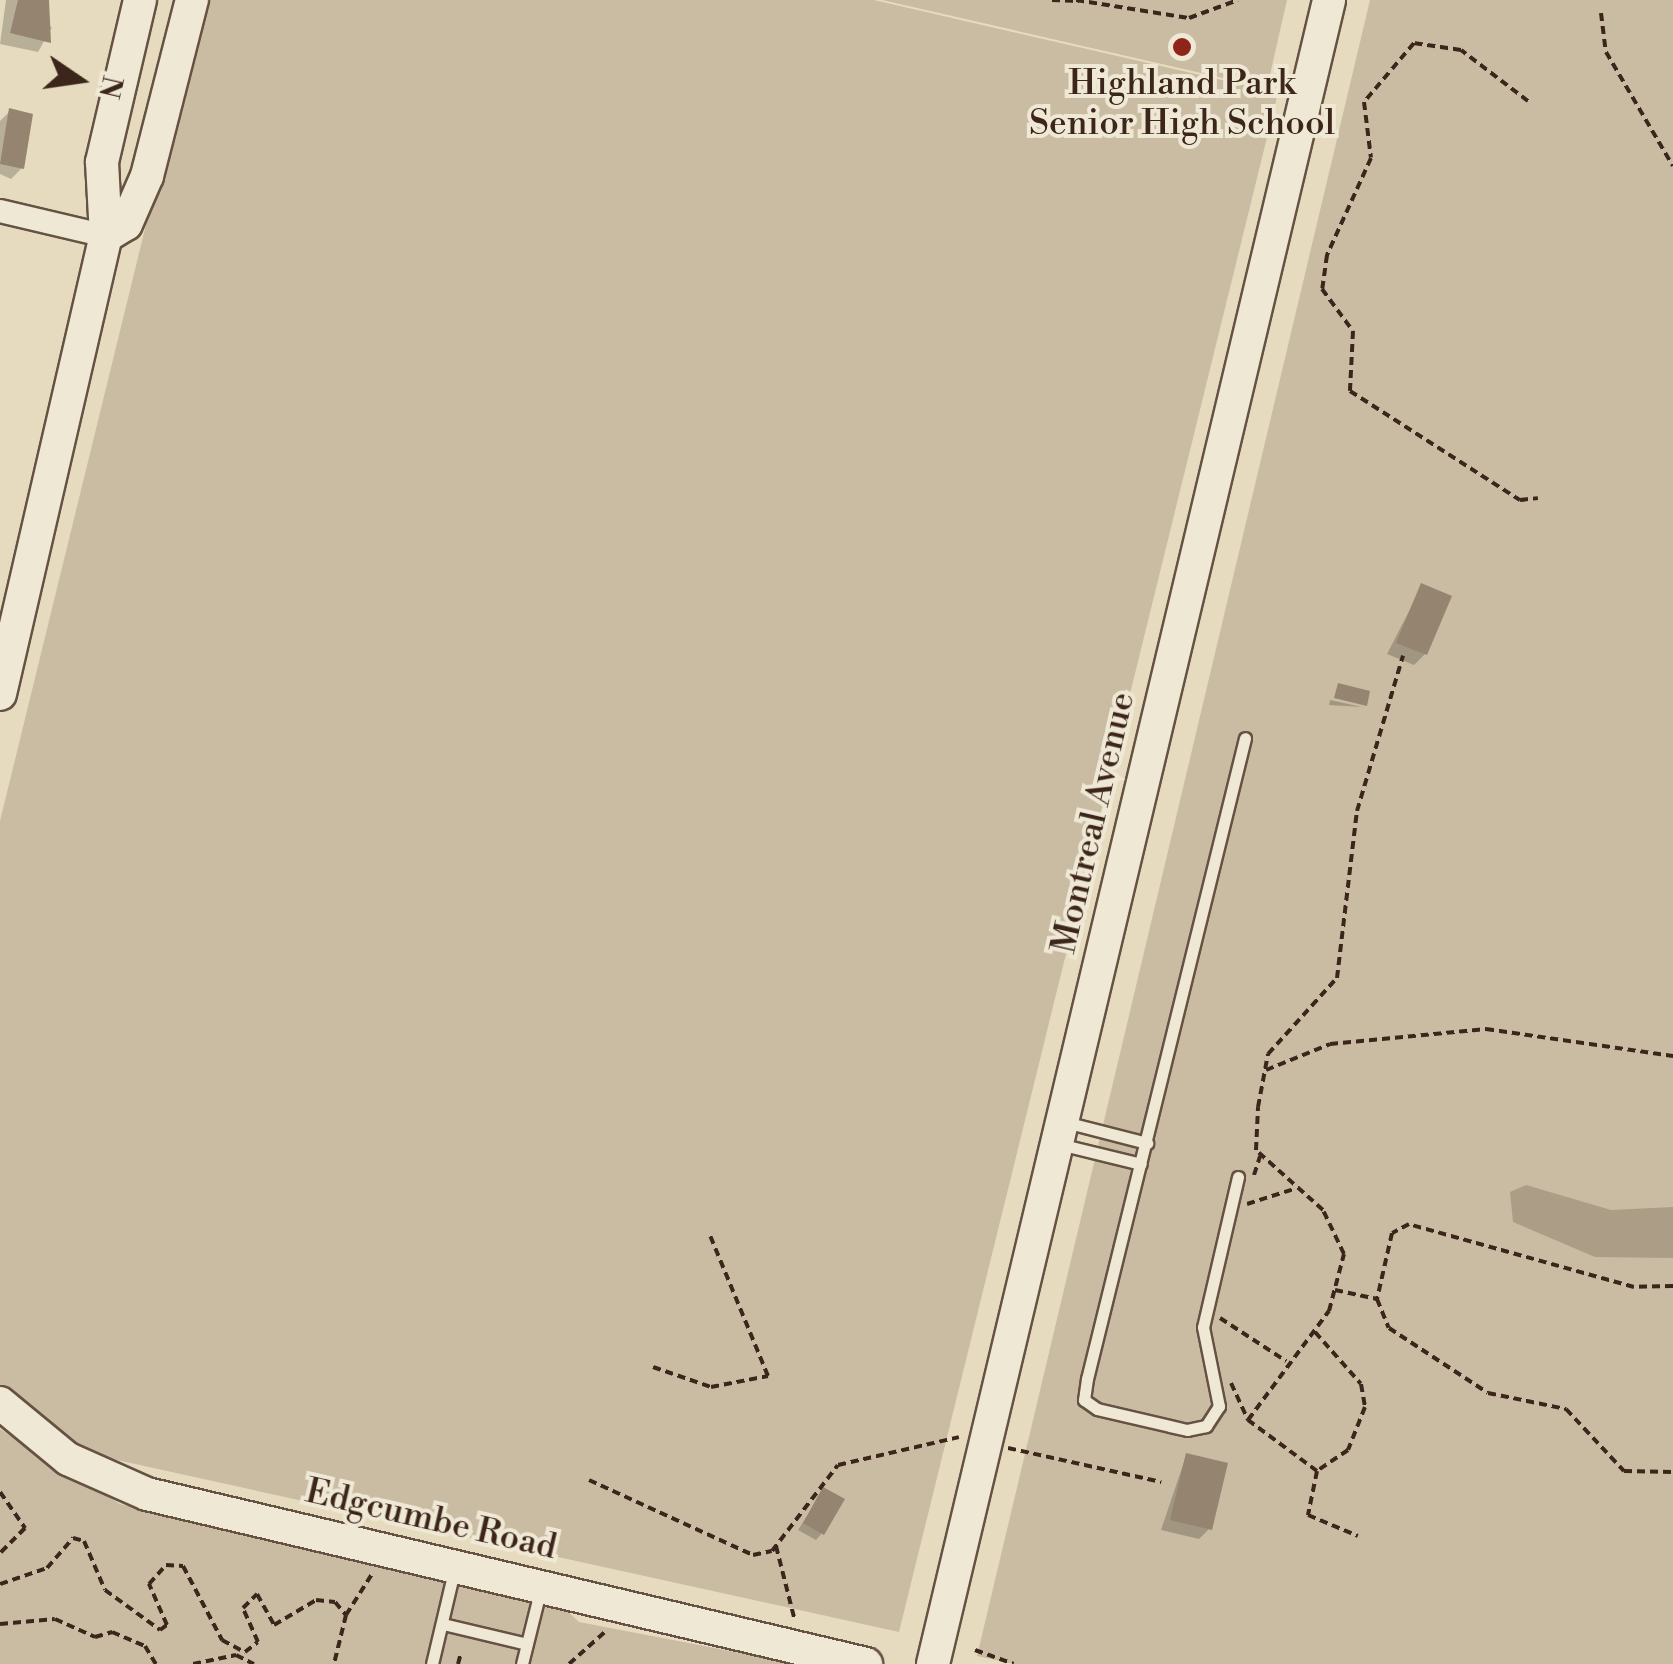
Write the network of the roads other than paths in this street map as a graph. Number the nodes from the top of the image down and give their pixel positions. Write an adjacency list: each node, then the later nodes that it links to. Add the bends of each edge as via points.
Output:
1 (140, 0): 5 (street, via 102,162)
2 (192, 0): 5 (street, via 147,176 126,224)
3 (1329, 0): 8 (street, Montreal Avenue)
4 (0, 211): 5 (street)
5 (106, 236): 6 (street)
6 (2, 676)
7 (1245, 738): 9 (lane)
8 (1062, 1133): 9 (lane); 10 (lane); 20 (street, Montreal Avenue)
9 (1147, 1143): 10 (lane)
10 (1141, 1164): 11 (lane, via 1084,1400 1187,1430 1206,1426 1219,1406 1203,1326)
11 (1238, 1177)
12 (0, 1403): 13 (street, Edgcumbe Road, via 68,1458 132,1488)
13 (455, 1566): 14 (street, Edgcumbe Road); 15 (lane)
14 (541, 1587): 16 (lane); 19 (street, Edgcumbe Road)
15 (443, 1624): 16 (lane); 17 (lane)
16 (527, 1644): 18 (lane)
17 (432, 1664)
18 (522, 1664)
19 (866, 1664)
20 (933, 1664)

